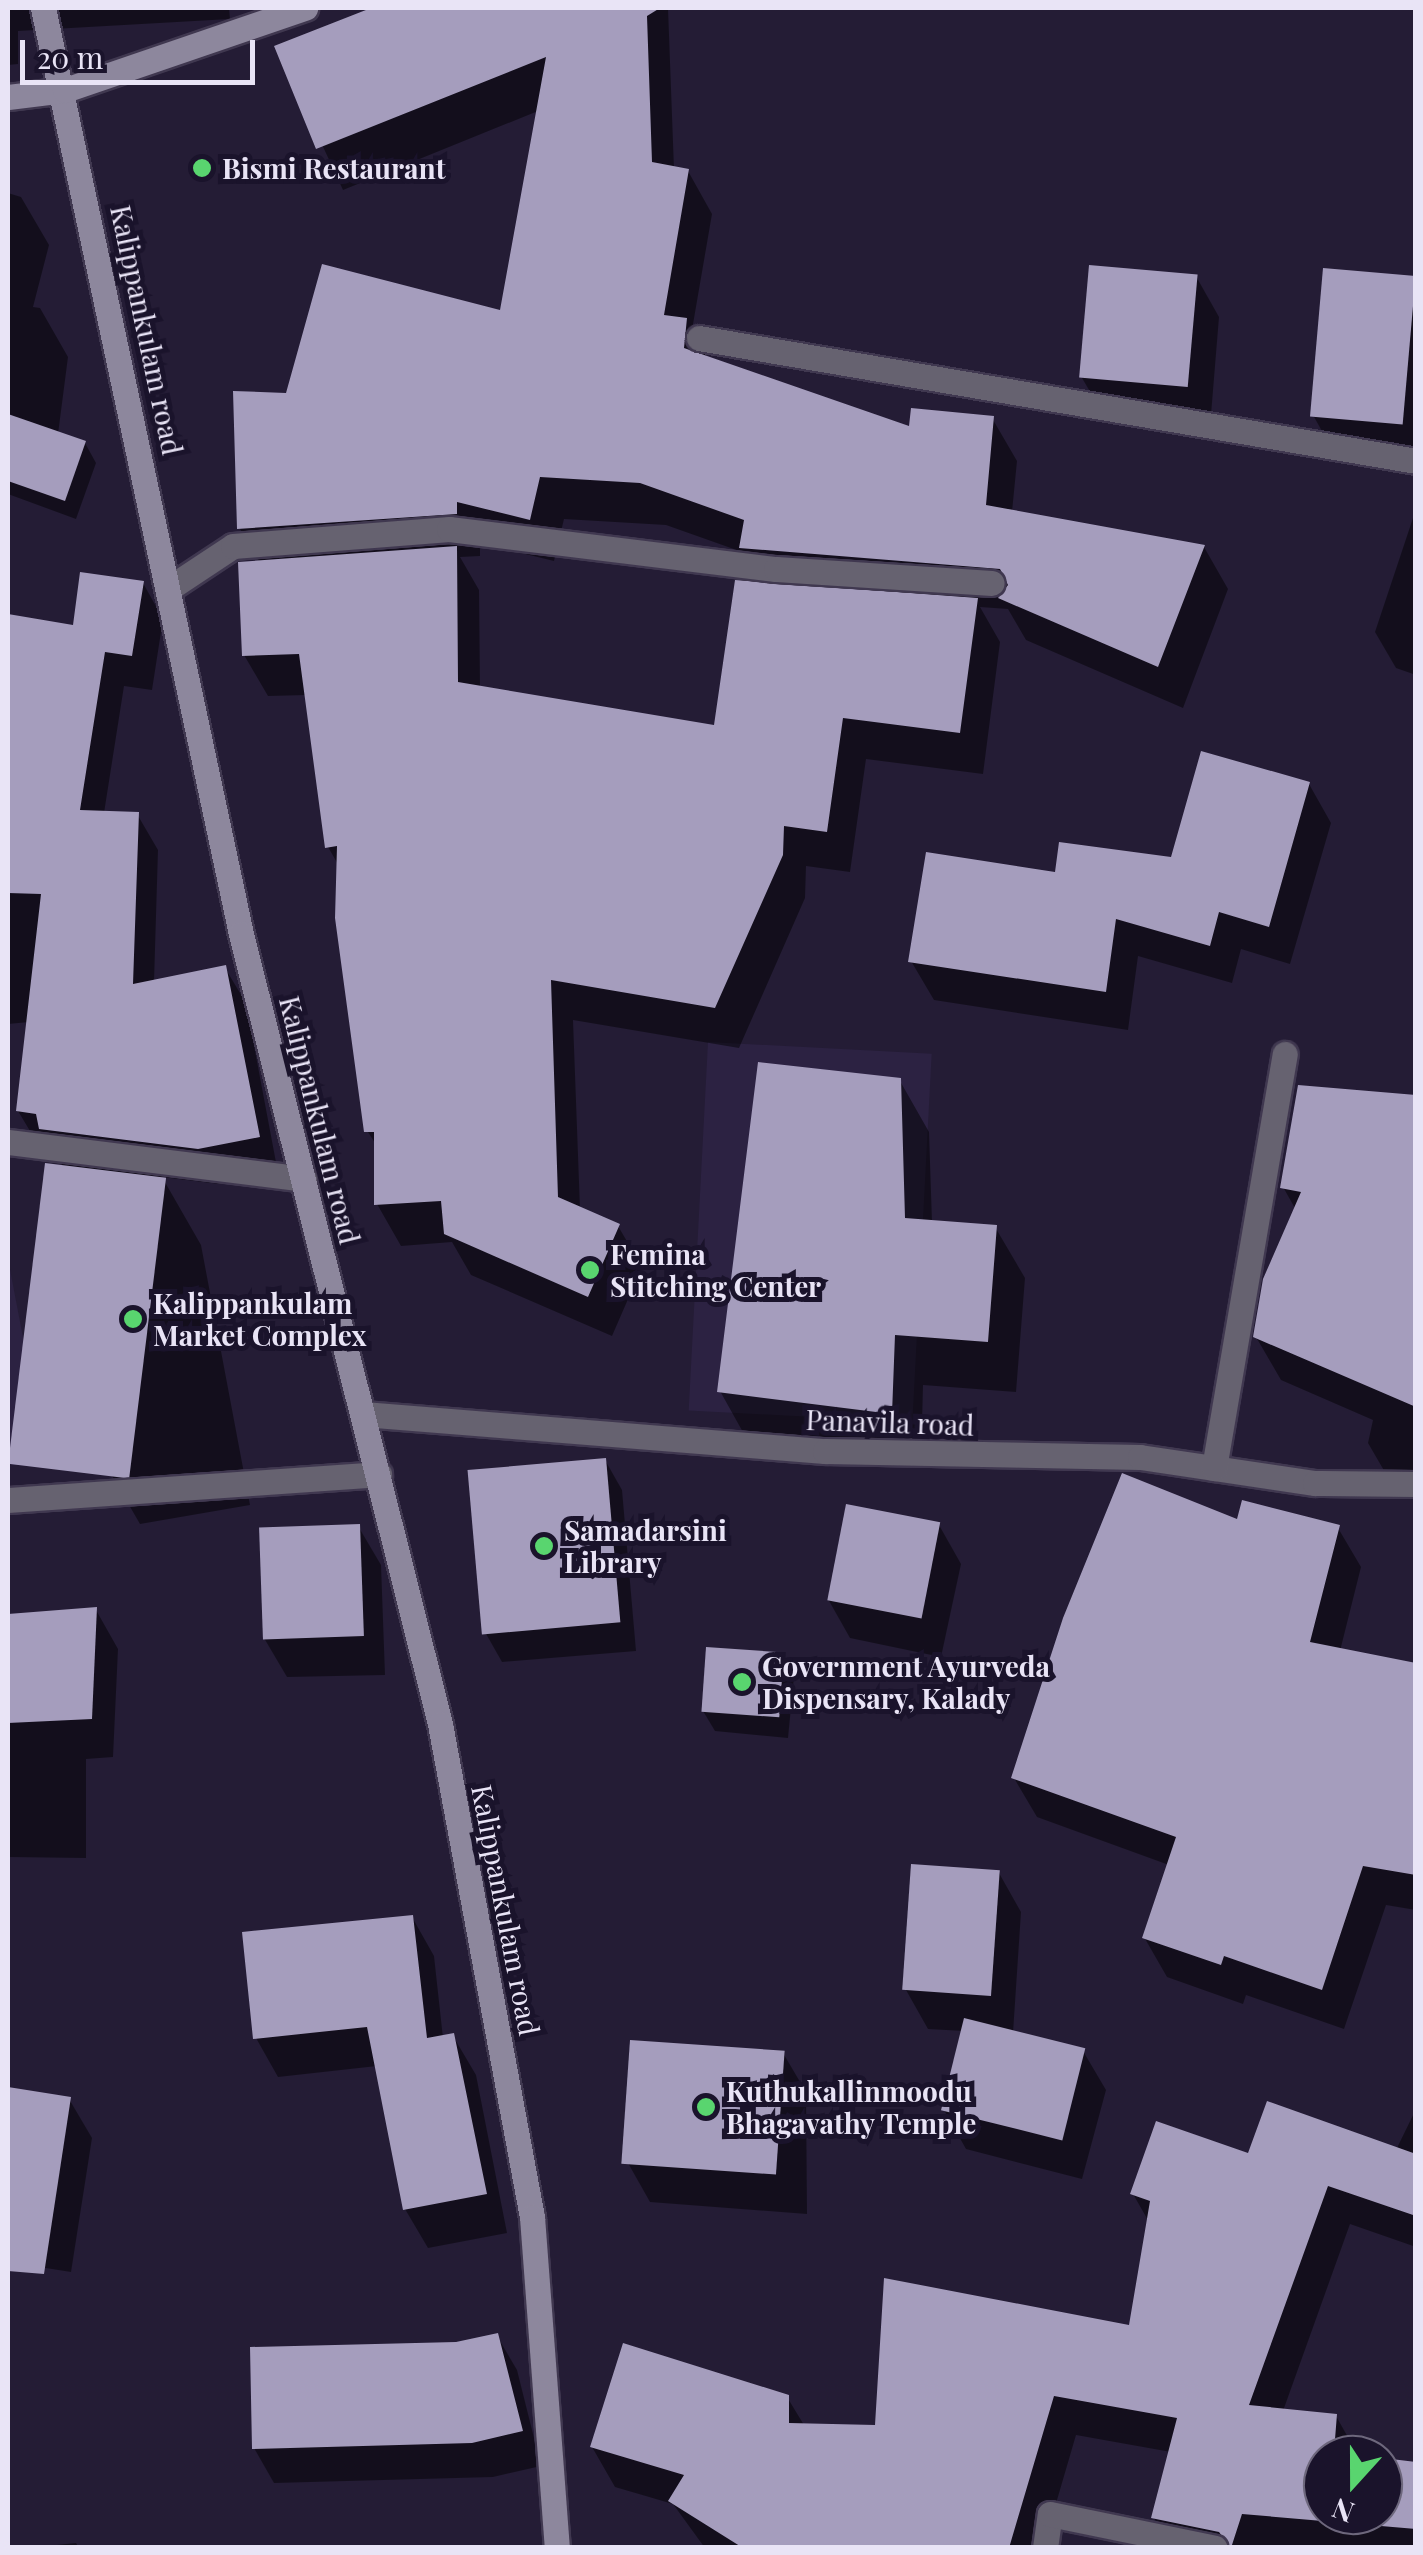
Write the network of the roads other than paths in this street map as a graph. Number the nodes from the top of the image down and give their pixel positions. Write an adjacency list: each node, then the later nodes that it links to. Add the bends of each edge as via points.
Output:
1 (43, 8): 3 (street, Kalippankulam road)
2 (305, 8): 3 (street)
3 (65, 90): 4 (street); 8 (street, Kalippankulam road)
4 (8, 97)
5 (699, 338): 6 (street)
6 (1416, 461)
7 (992, 583): 8 (street, via 776,568 449,529 233,546)
8 (171, 587): 11 (street, Kalippankulam road, via 241,934)
9 (1285, 1054): 13 (street)
10 (8, 1142): 11 (street)
11 (304, 1179): 12 (street, Kalippankulam road)
12 (363, 1414): 13 (street, Panavila road, via 826,1452 1140,1457); 14 (street, Kalippankulam road)
13 (1214, 1468): 15 (street, Panavila road, via 1315,1482)
14 (379, 1474): 16 (street); 17 (street, Kalippankulam road, via 440,1724 532,2217)
15 (1416, 1484)
16 (8, 1500)
17 (558, 2548)
18 (1045, 2548): 19 (street, via 1050,2514)
19 (1215, 2548)

